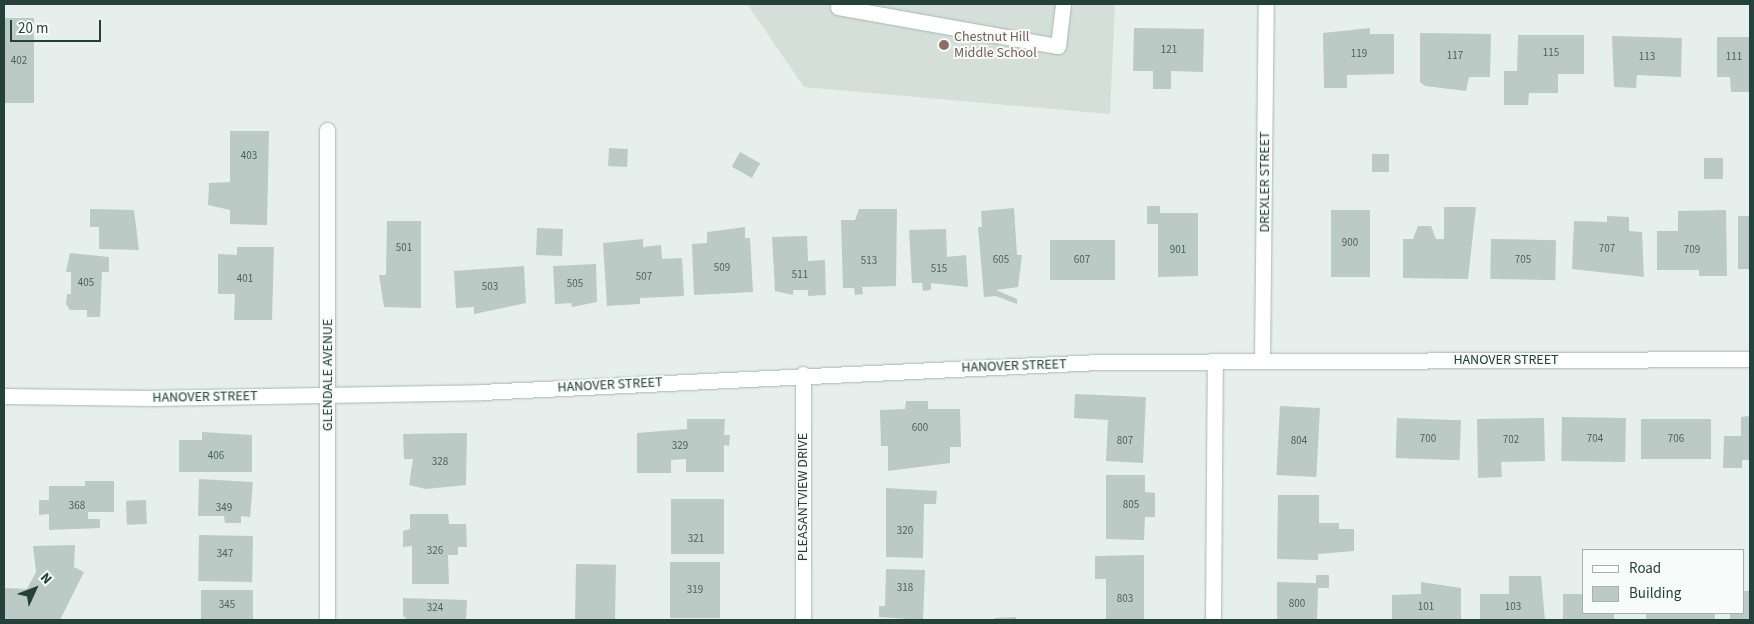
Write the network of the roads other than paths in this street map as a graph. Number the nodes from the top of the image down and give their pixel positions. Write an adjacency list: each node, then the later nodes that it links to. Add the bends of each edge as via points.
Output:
1 (1063, 4): 3 (street, via 1058,46)
2 (1266, 4): 7 (street, DREXLER STREET)
3 (838, 7)
4 (326, 130): 9 (street, GLENDALE AVENUE)
5 (1750, 359): 7 (street, HANOVER STREET)
6 (1215, 361): 7 (street, HANOVER STREET); 8 (street, HANOVER STREET); 13 (street)
7 (1262, 361)
8 (803, 374): 9 (street, HANOVER STREET); 12 (street, PLEASANTVIEW DRIVE)
9 (328, 395): 10 (street, HANOVER STREET); 11 (street, GLENDALE AVENUE)
10 (4, 396)
11 (327, 620)
12 (803, 620)
13 (1213, 620)

